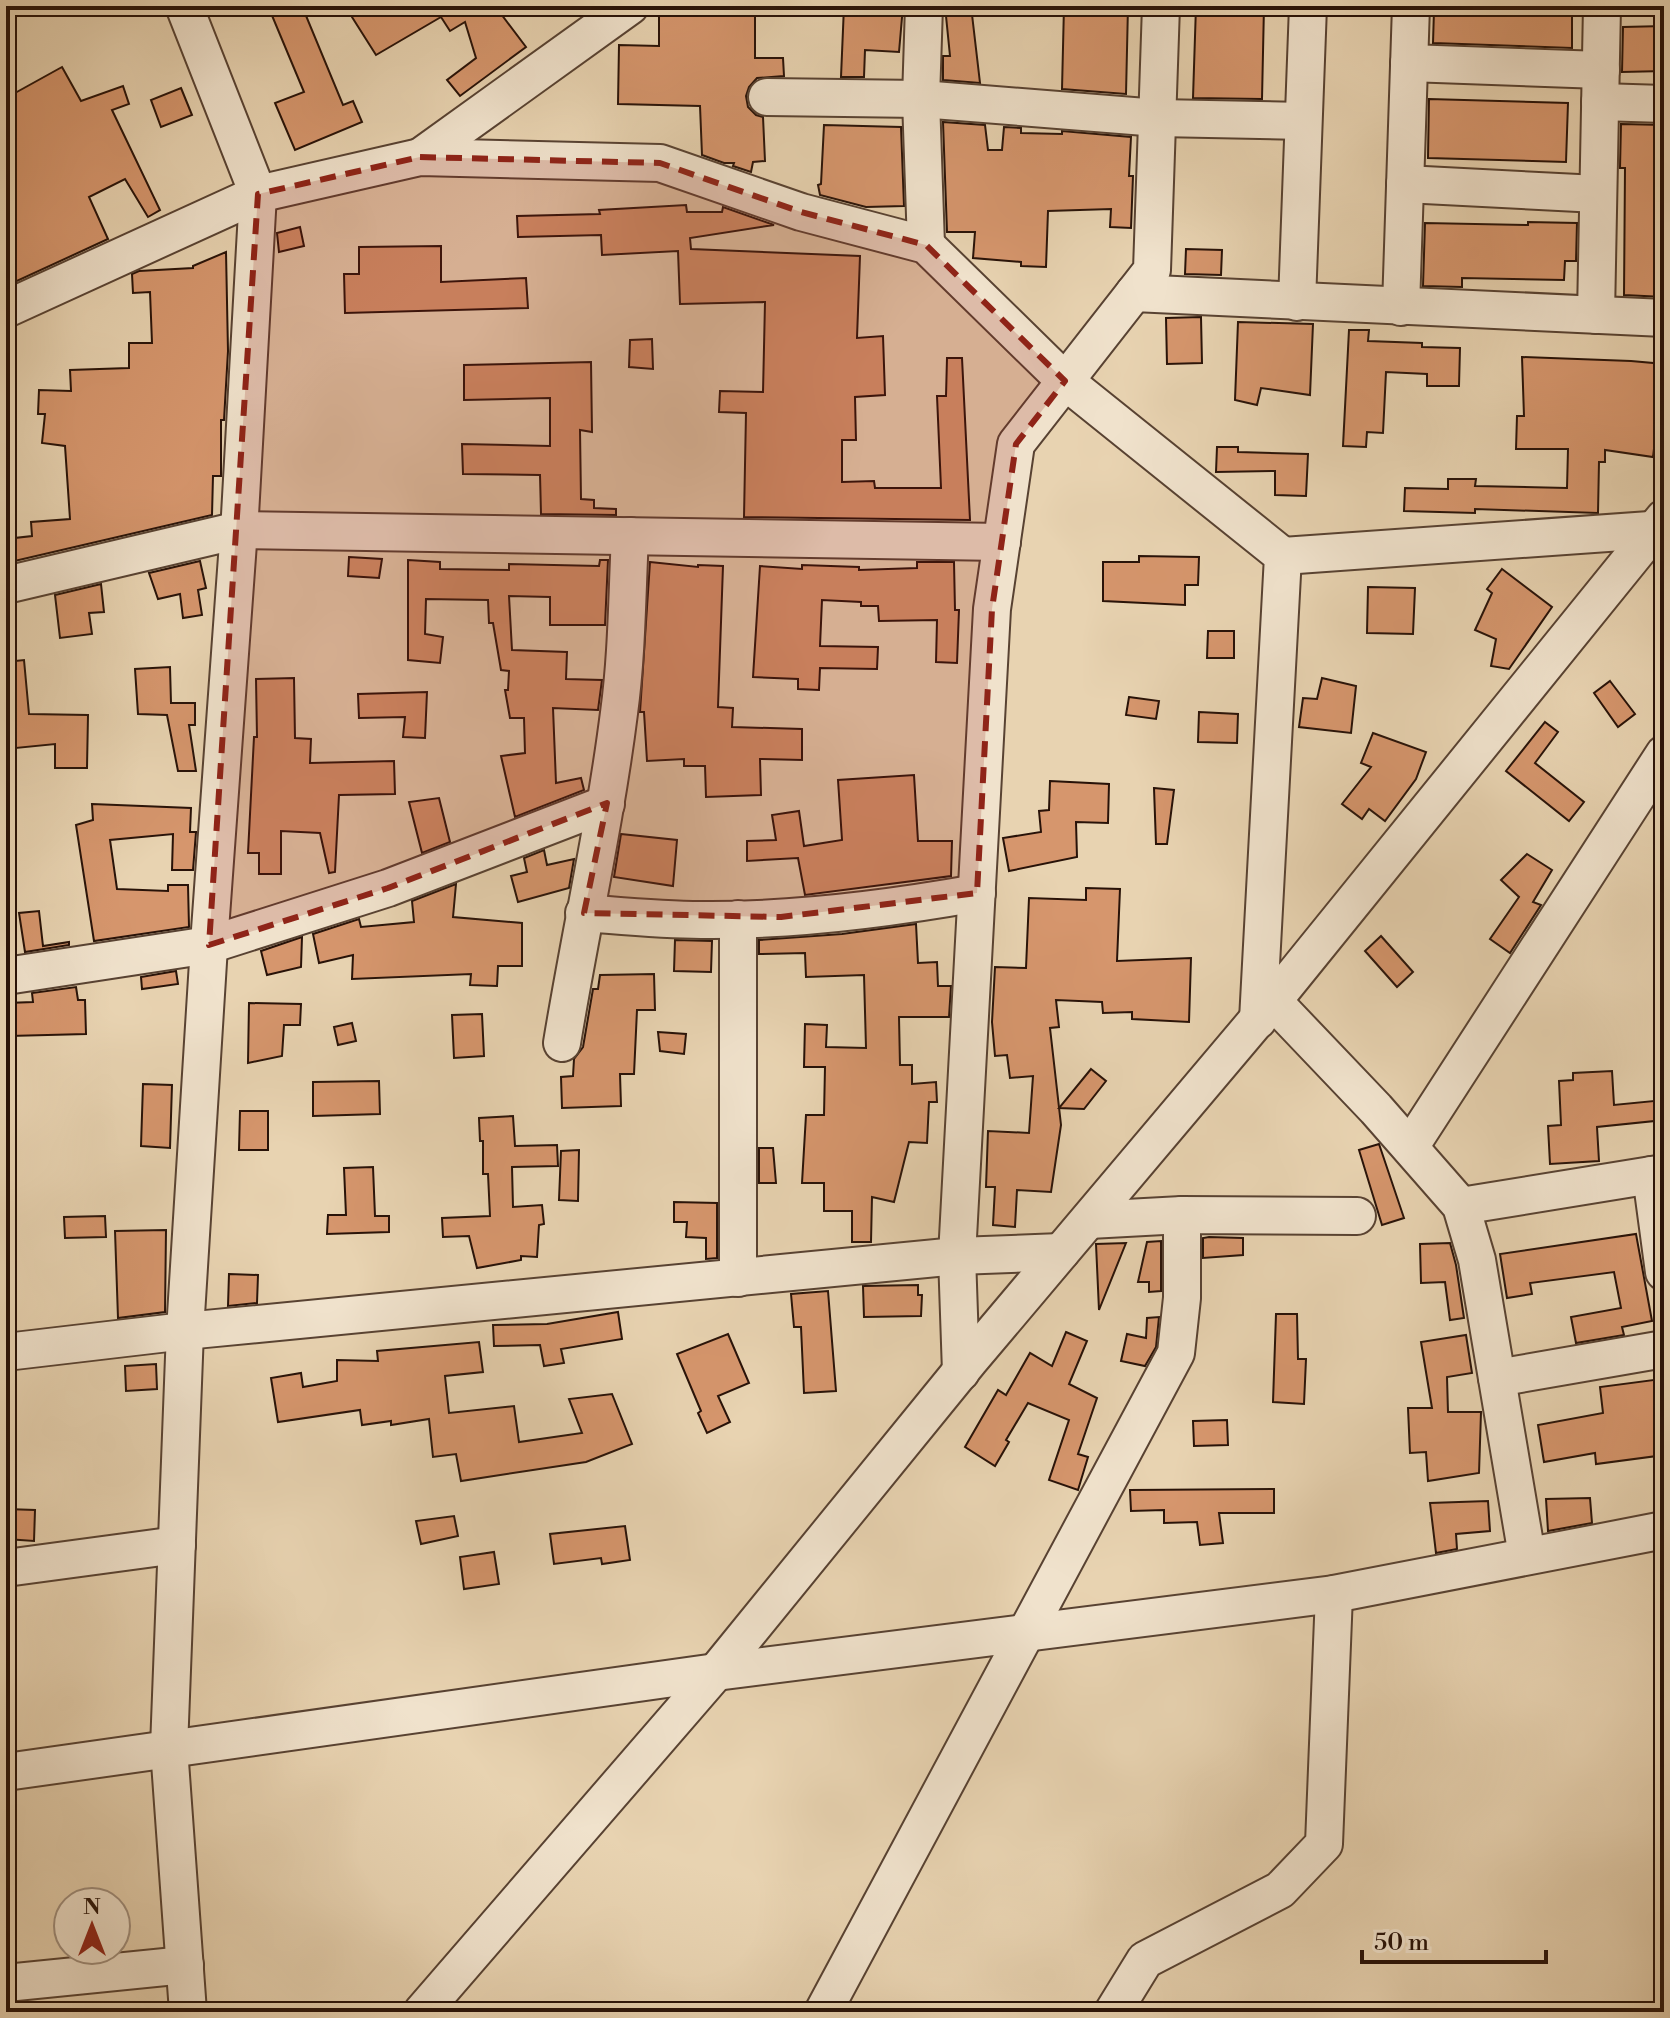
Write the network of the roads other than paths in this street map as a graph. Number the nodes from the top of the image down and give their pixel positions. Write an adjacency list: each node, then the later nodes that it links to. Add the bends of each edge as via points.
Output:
1 (184, 6): 17 (street)
2 (630, 6): 15 (street)
3 (924, 6): 11 (street)
4 (1161, 6): 13 (street)
5 (1308, 6): 14 (street)
6 (1411, 6): 8 (street)
7 (1602, 6): 9 (street)
8 (1409, 63): 9 (street); 16 (street)
9 (1600, 86): 12 (street); 18 (street)
10 (767, 97): 11 (street)
11 (921, 99): 13 (street); 19 (street)
12 (1664, 104)
13 (1158, 118): 14 (street); 20 (street, via 1152,270)
14 (1303, 121): 21 (street)
15 (420, 157): 17 (street); 19 (street, via 660,163 801,212)
16 (1405, 184): 18 (street); 22 (street)
17 (258, 194): 23 (street); 28 (street)
18 (1598, 194): 24 (street)
19 (926, 245): 26 (street)
20 (1134, 293): 21 (street); 26 (street)
21 (1297, 302): 22 (street)
22 (1401, 307): 24 (street)
23 (6, 309)
24 (1596, 315): 25 (street)
25 (1664, 318)
26 (1065, 381): 30 (street, via 1016,444); 31 (street)
27 (1661, 525): 31 (street); 40 (street)
28 (239, 530): 29 (street); 32 (street); 38 (street)
29 (630, 536): 30 (street); 34 (street, via 620,709)
30 (1002, 542): 35 (street, via 992,609)
31 (1283, 556): 40 (street)
32 (6, 585)
33 (1664, 754): 42 (street)
34 (606, 804): 36 (street); 38 (street, via 388,888)
35 (977, 893): 37 (street, via 900,906); 49 (street)
36 (584, 913): 37 (street); 41 (street)
37 (738, 919): 51 (street)
38 (209, 945): 39 (street); 52 (street)
39 (6, 976)
40 (1265, 1010): 42 (street); 47 (street)
41 (562, 1043)
42 (1410, 1147): 44 (street)
43 (1657, 1174): 44 (street); 50 (street)
44 (1461, 1206): 56 (street, via 1477,1260)
45 (1182, 1215): 46 (street); 47 (street); 62 (street, via 1176,1353)
46 (1357, 1216)
47 (1089, 1220): 48 (street)
48 (1061, 1252): 49 (street); 55 (street)
49 (957, 1256): 51 (street); 55 (street)
50 (1664, 1272)
51 (738, 1278): 52 (street)
52 (185, 1331): 54 (street); 58 (street)
53 (1664, 1349): 56 (street)
54 (6, 1352)
55 (961, 1372): 63 (street)
56 (1497, 1378): 59 (street)
57 (1664, 1530): 59 (street)
58 (177, 1545): 60 (street); 64 (street)
59 (1527, 1556): 61 (street)
60 (6, 1568)
61 (1334, 1594): 62 (street); 71 (street, via 1324,1844 1280,1890 1145,1960)
62 (1027, 1632): 63 (street); 70 (street)
63 (716, 1672): 64 (street); 69 (street)
64 (169, 1748): 65 (street); 66 (street)
65 (6, 1772)
66 (185, 1965): 67 (street); 68 (street)
67 (6, 1983)
68 (188, 2012)
69 (422, 2012)
70 (823, 2012)
71 (1113, 2012)

